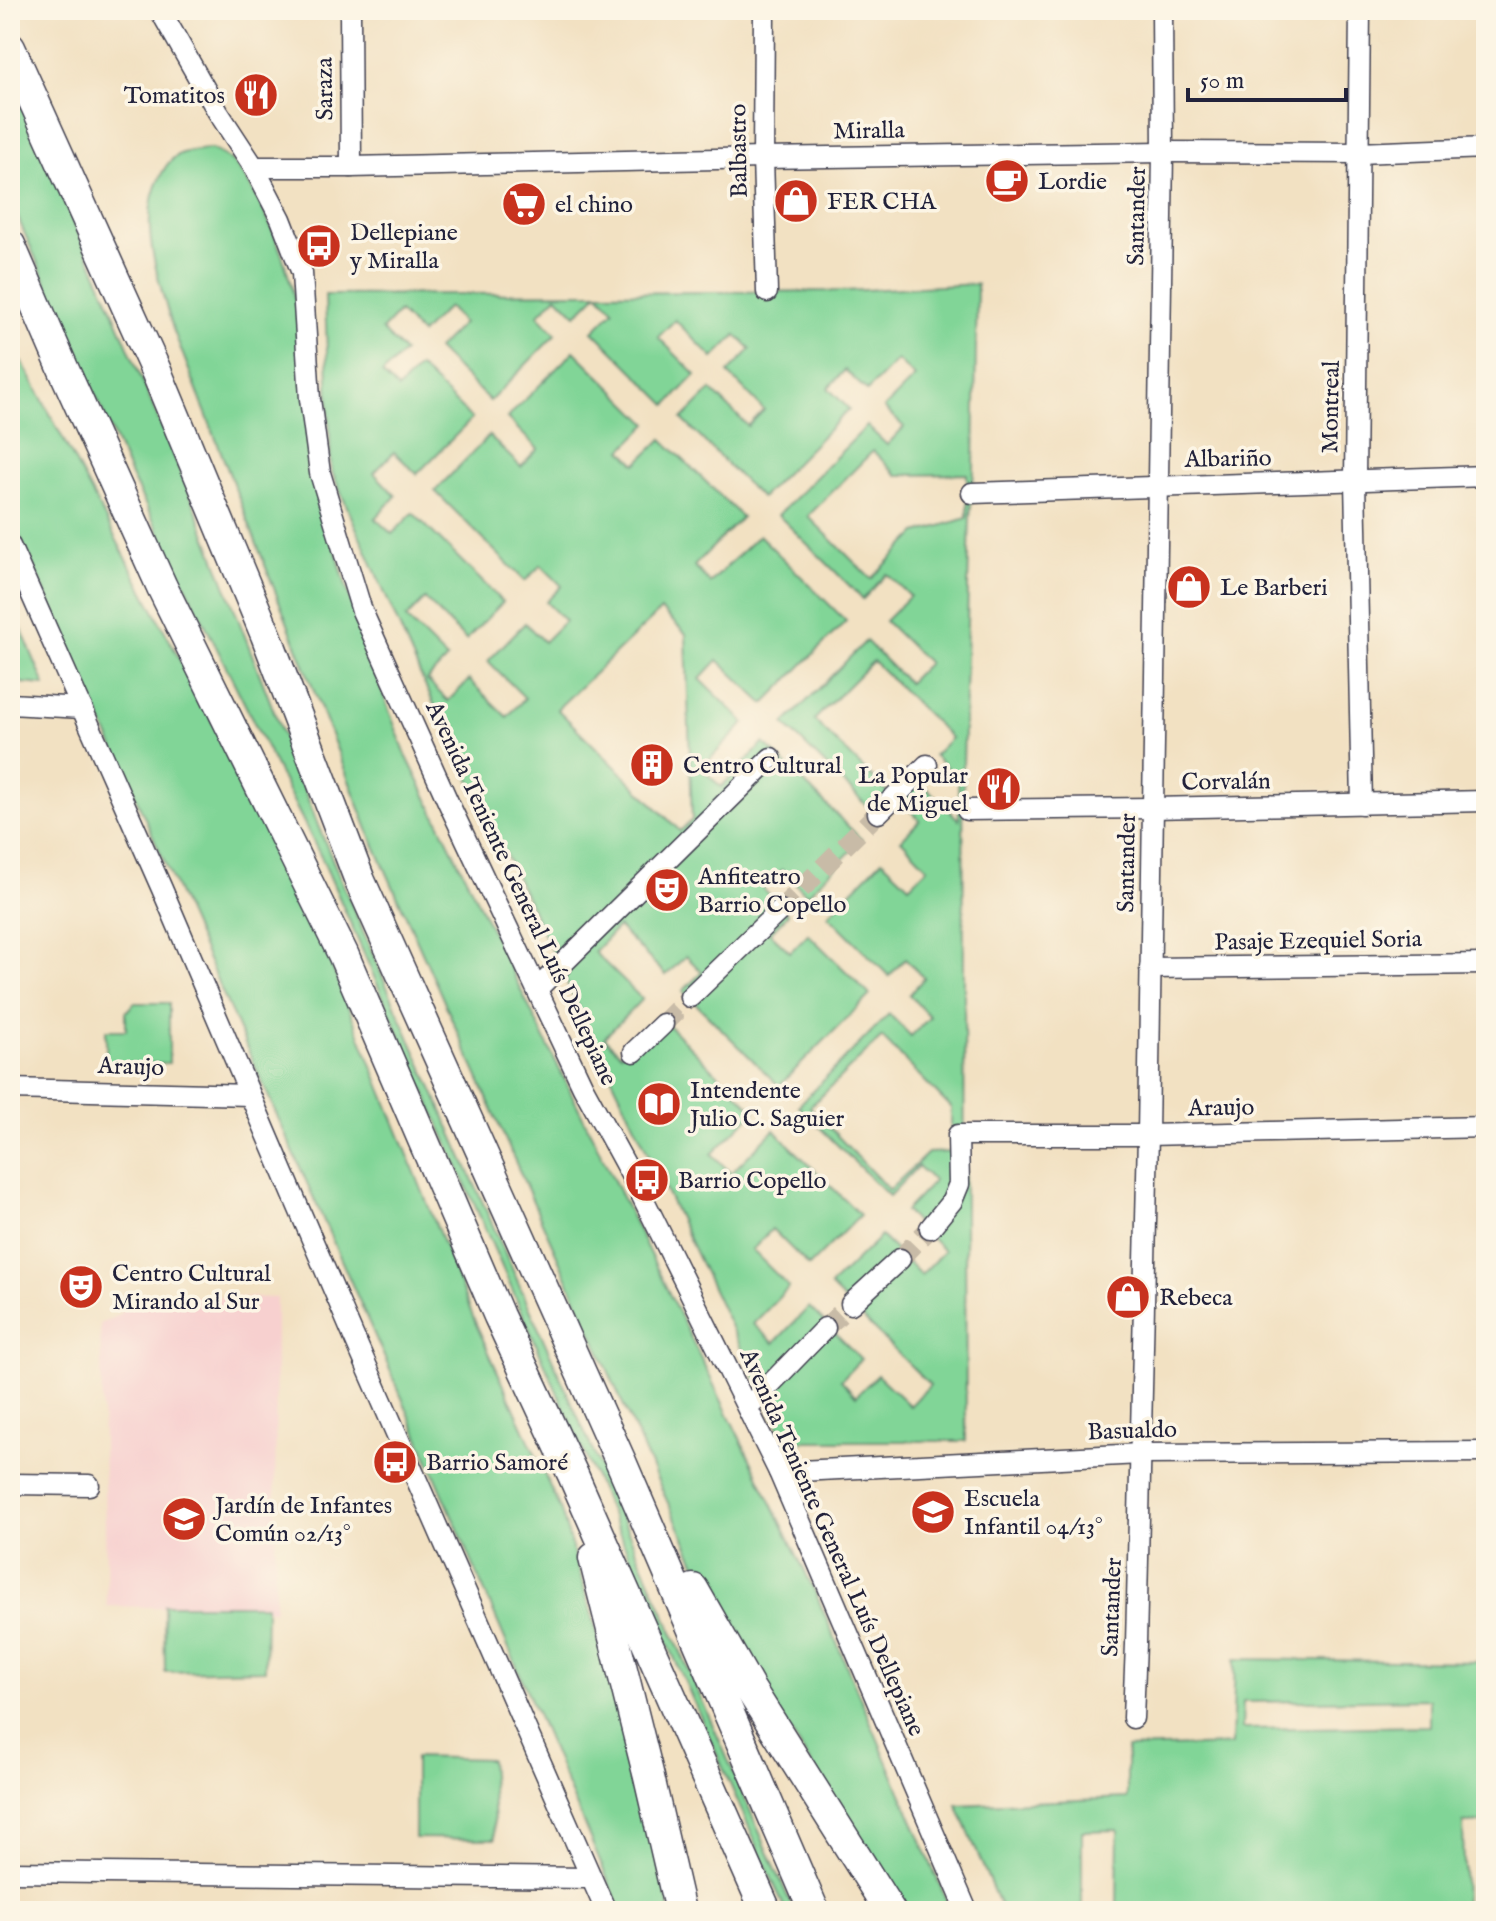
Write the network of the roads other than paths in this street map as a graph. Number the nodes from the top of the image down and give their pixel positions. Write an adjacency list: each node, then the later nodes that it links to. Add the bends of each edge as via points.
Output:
1 (160, 10): 11 (street, Avenida Teniente General Luís Dellepiane)
2 (350, 10): 12 (street, Saraza)
3 (764, 10): 10 (street, Balbastro)
4 (1162, 10): 8 (street, Santander)
5 (1360, 10): 9 (street, Montreal)
6 (10, 48): 47 (highway, via 162,386 266,635 360,881)
7 (1486, 148): 9 (street, Miralla)
8 (1163, 152): 9 (street, Miralla); 10 (street, Miralla); 17 (street, Santander)
9 (1359, 153): 16 (street, Montreal)
10 (763, 158): 12 (street, Miralla); 14 (street, Balbastro)
11 (254, 167): 12 (street, Miralla); 32 (street, Avenida Teniente General Luís Dellepiane, via 302,273 320,473 362,611)
12 (351, 167)
13 (10, 245): 49 (highway, via 162,587 343,954)
14 (767, 292)
15 (1486, 476): 16 (street, Albariño)
16 (1355, 481): 17 (street, Albariño); 25 (street, Montreal)
17 (1158, 486): 18 (street, Albariño); 26 (street, Santander)
18 (972, 493)
19 (10, 546): 21 (street)
20 (10, 704): 21 (street)
21 (82, 708): 37 (street)
22 (771, 758): 32 (street)
23 (927, 765): 28 (street)
24 (1486, 801): 25 (street, Corvalán)
25 (1362, 804): 26 (street, Corvalán)
26 (1153, 808): 27 (street, Corvalán); 31 (street, Santander)
27 (967, 810)
28 (878, 813)
29 (780, 910): 33 (street)
30 (1486, 964): 31 (street, Pasaje Ezequiel Soria)
31 (1150, 968): 39 (street, Santander)
32 (537, 989): 44 (street, Avenida Teniente General Luís Dellepiane)
33 (690, 997)
34 (663, 1024): 35 (street)
35 (634, 1052)
36 (10, 1089): 37 (street, Araujo)
37 (250, 1095): 54 (street)
38 (1486, 1127): 39 (street, Araujo)
39 (1148, 1135): 40 (street, Araujo, via 958,1135 959,1184); 46 (street, Santander)
40 (930, 1228)
41 (900, 1259): 42 (street)
42 (851, 1304)
43 (825, 1328): 44 (street)
44 (748, 1407): 48 (street, Avenida Teniente General Luís Dellepiane)
45 (1486, 1452): 46 (street, Basualdo)
46 (1141, 1454): 48 (street, Basualdo); 52 (street, Santander)
47 (621, 1462): 58 (highway); 59 (highway, via 750,1689)
48 (779, 1472): 60 (street, Avenida Teniente General Luís Dellepiane)
49 (573, 1475): 56 (highway); 57 (highway)
50 (10, 1484): 51 (street)
51 (89, 1485)
52 (1133, 1718)
53 (10, 1872): 54 (street)
54 (590, 1878): 55 (street)
55 (606, 1911)
56 (680, 1911)
57 (766, 1911)
58 (814, 1911)
59 (890, 1911)
60 (967, 1911)

